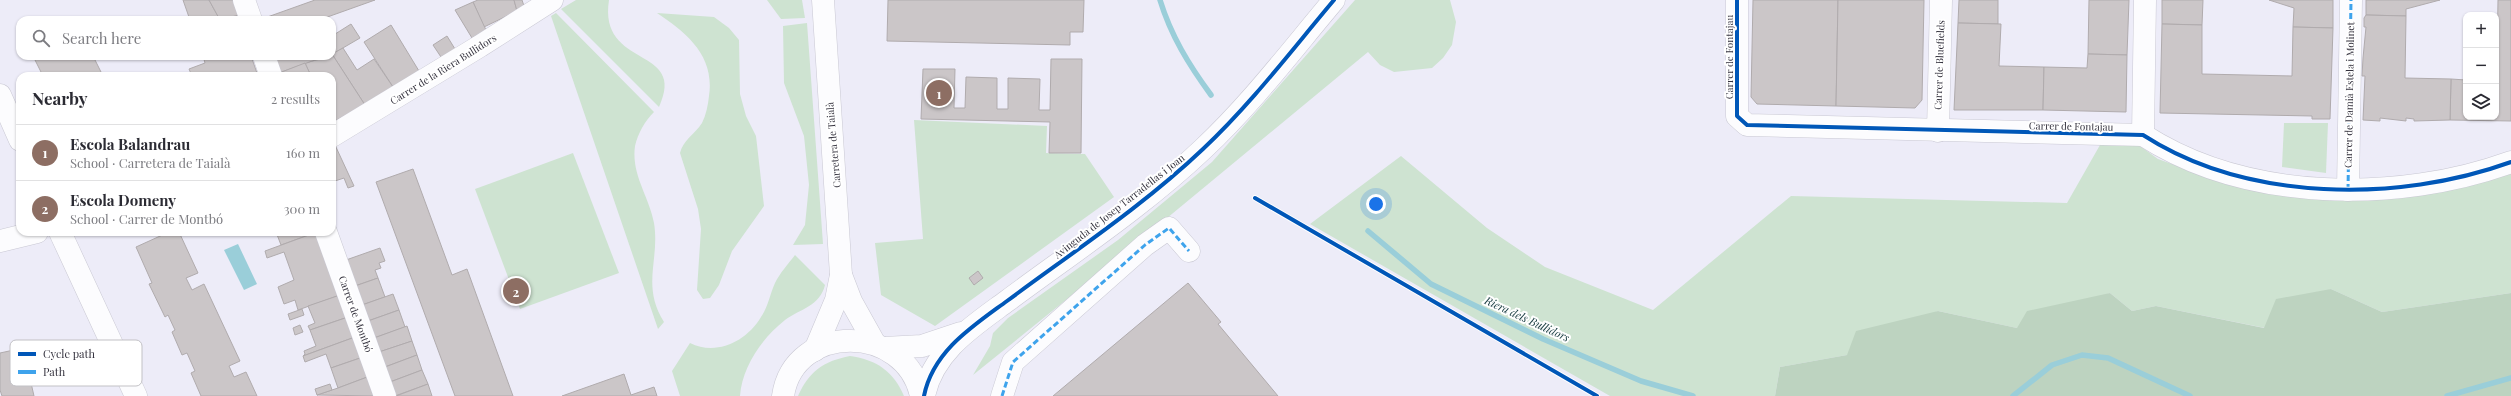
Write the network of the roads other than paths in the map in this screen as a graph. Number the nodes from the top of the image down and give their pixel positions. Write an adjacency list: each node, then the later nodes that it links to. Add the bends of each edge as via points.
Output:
1 (244, 0): 9 (street)
2 (552, 0): 15 (street, Carrer de la Riera Bullidors)
3 (1334, 0): 25 (street, Avinguda de Josep Tarradellas i Joan, via 1246,105 1202,150 1128,211)
4 (1737, 0): 13 (street, Carrer de Fontajau, via 1738,116 1747,125)
5 (1940, 0): 13 (street, Carrer de Bluefields)
6 (2145, 0): 16 (street)
7 (2351, 0): 18 (street, Carrer de Damià Estela i Molinet)
8 (820, 5): 24 (street, Carretera de Taialà, via 837,193)
9 (250, 16)
10 (265, 60): 11 (street)
11 (270, 72)
12 (0, 95): 14 (street)
13 (1938, 122): 16 (street, Carrer de Fontajau)
14 (16, 131)
15 (336, 134)
16 (2143, 135): 18 (street, Carrer de Fontajau, via 2181,155 2235,174 2295,186)
17 (2511, 162): 18 (street, Carrer de Fontajau, via 2482,172 2424,185)
18 (2348, 190)
19 (22, 236): 22 (street)
20 (62, 236): 26 (street)
21 (327, 236): 31 (street, Carrer de Montbó)
22 (0, 242)
23 (1188, 251): 34 (street, via 1168,228 1145,245 1013,362)
24 (841, 274): 27 (street, Carretera de Taialà, via 850,301); 28 (street, Carretera de Taialà, via 836,300)
25 (967, 330): 27 (street, Avinguda de Josep Tarradellas i Joan, via 922,346); 33 (street, Avinguda de Josep Tarradellas i Joan, via 948,349)
26 (110, 340)
27 (880, 346): 28 (street, Avinguda de Josep Tarradellas i Joan, via 844,340); 33 (street, via 894,354 910,370)
28 (815, 350): 32 (street, via 795,369)
29 (131, 386): 30 (street)
30 (136, 396)
31 (386, 396)
32 (783, 396)
33 (922, 396)
34 (1002, 396)

